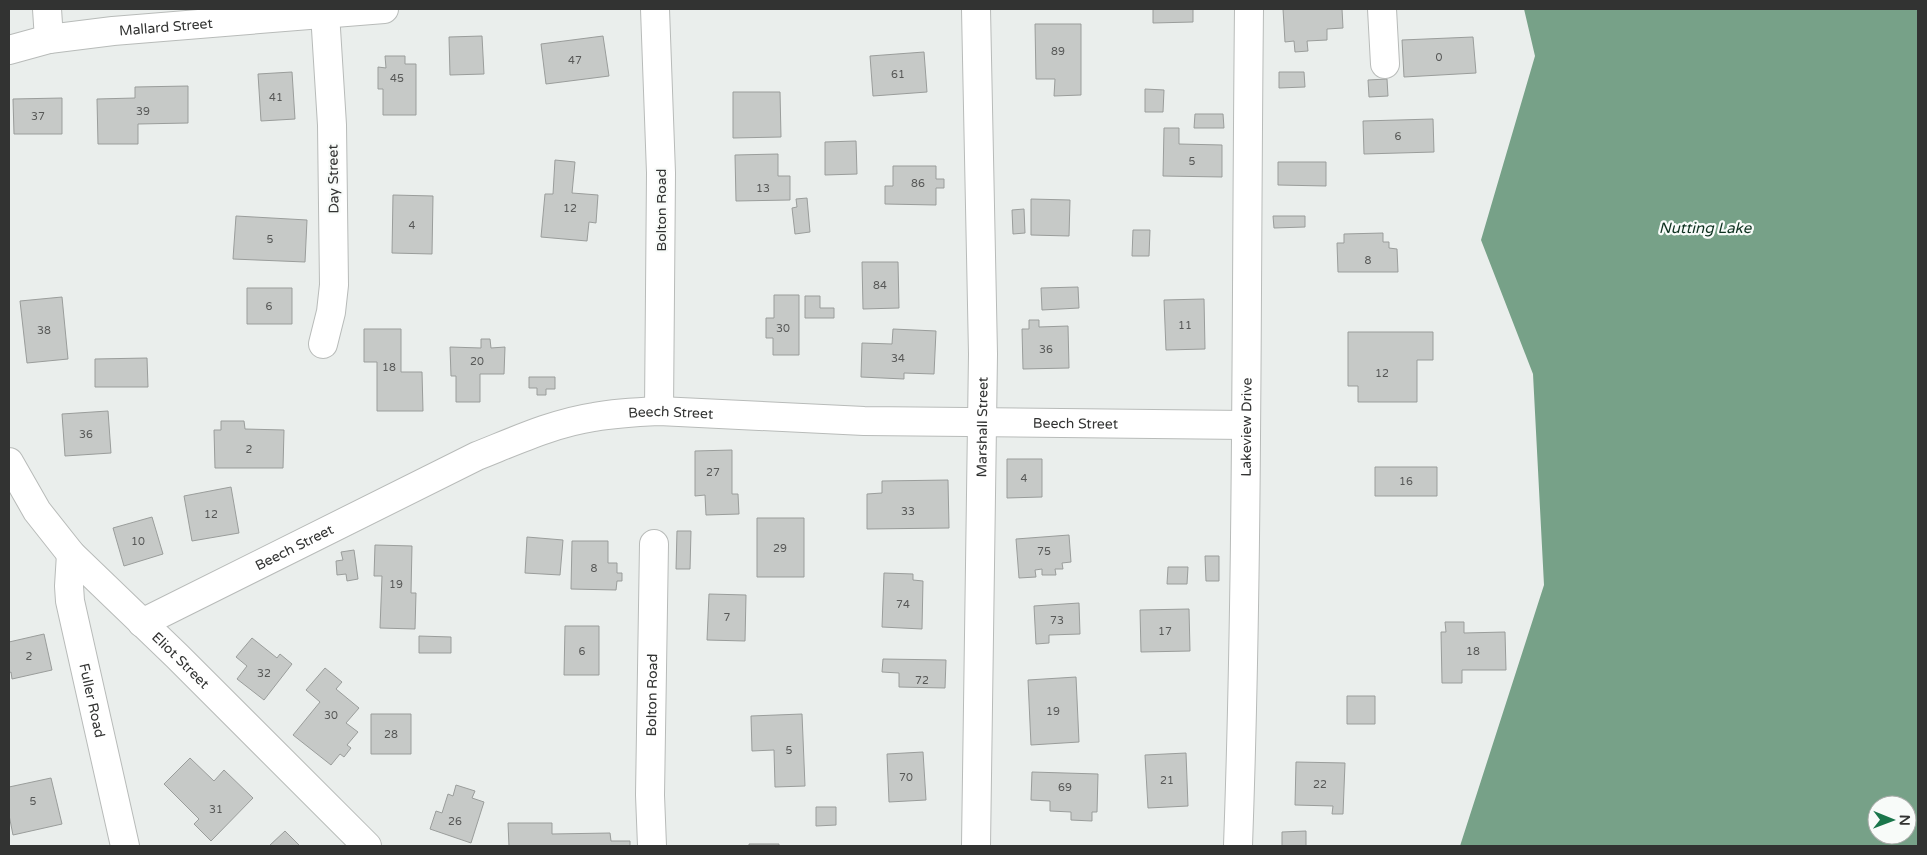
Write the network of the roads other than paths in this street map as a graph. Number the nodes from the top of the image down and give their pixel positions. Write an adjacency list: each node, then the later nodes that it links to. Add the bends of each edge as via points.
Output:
1 (47, 9): 8 (street)
2 (384, 9): 7 (street, Mallard Street)
3 (655, 9): 12 (street, Bolton Road, via 661,173)
4 (976, 9): 13 (street, Marshall Street, via 983,354)
5 (1249, 9): 14 (street, Lakeview Drive)
6 (1382, 9): 10 (street)
7 (325, 13): 8 (street, Mallard Street); 11 (street, Day Street, via 332,125 334,285)
8 (49, 39): 9 (street, Mallard Street)
9 (9, 50)
10 (1384, 64)
11 (322, 344)
12 (659, 411): 13 (street, Beech Street); 18 (street, Beech Street, via 592,417 516,440 434,477)
13 (981, 423): 14 (street, Beech Street); 22 (street, Marshall Street)
14 (1245, 425): 23 (street, Lakeview Drive, via 1245,611)
15 (9, 462): 17 (street, Eliot Street, via 37,511)
16 (654, 544): 21 (street, Bolton Road)
17 (71, 554): 18 (street, Eliot Street); 19 (street, Fuller Road, via 70,601)
18 (142, 624): 20 (street, Eliot Street)
19 (124, 846)
20 (367, 846)
21 (652, 846)
22 (976, 846)
23 (1238, 846)

